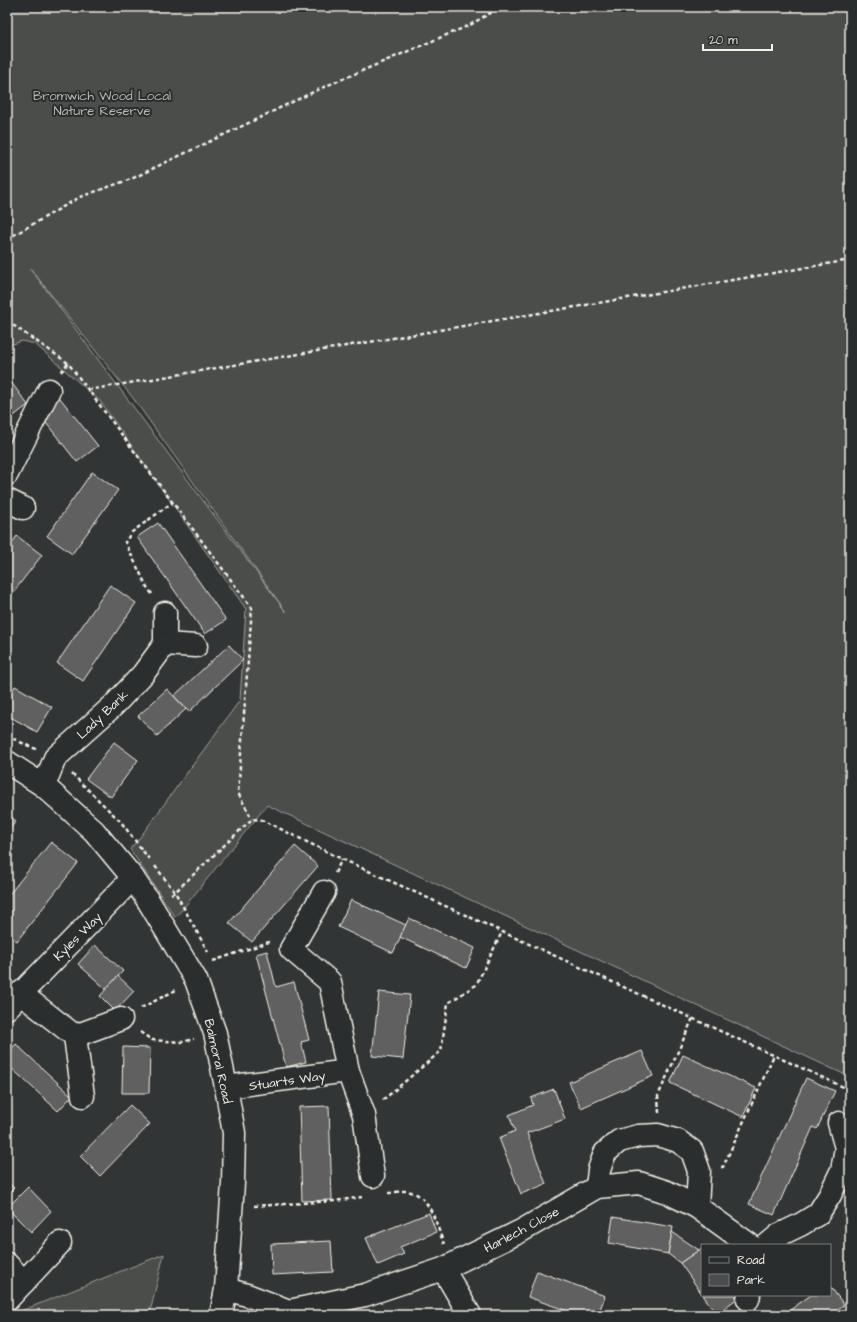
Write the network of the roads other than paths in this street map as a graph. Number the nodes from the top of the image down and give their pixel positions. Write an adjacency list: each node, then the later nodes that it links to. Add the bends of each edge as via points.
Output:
1 (49, 390): 2 (street)
2 (7, 474)
3 (165, 613): 4 (street)
4 (165, 644): 5 (street); 7 (street, Lady Bank, via 143,674 114,705 55,758)
5 (196, 646)
6 (7, 762): 7 (street, Balmoral Road)
7 (44, 786): 8 (street, Balmoral Road, via 94,831)
8 (134, 878): 10 (street, Kyles Way); 14 (street, Balmoral Road, via 196,980 215,1033)
9 (324, 892): 13 (street, via 291,949 330,982)
10 (13, 1000): 12 (street, Kyles Way)
11 (121, 1019): 12 (street)
12 (75, 1036): 15 (street)
13 (348, 1071): 14 (street, Stuarts Way); 17 (street, via 364,1115)
14 (226, 1088): 26 (street, Balmoral Road, via 234,1133)
15 (83, 1096)
16 (839, 1123): 22 (street, via 846,1148 842,1170 830,1195 818,1214 800,1226 779,1235)
17 (373, 1176)
18 (597, 1187): 19 (street, Harlech Close, via 639,1183 667,1192); 19 (street, via 598,1170 605,1153 619,1141 638,1136 658,1135 678,1141 692,1151 700,1171); 24 (street, Harlech Close, via 521,1231)
19 (698, 1207): 21 (street, Harlech Close)
20 (60, 1243): 25 (street)
21 (749, 1244)
22 (768, 1244)
23 (7, 1264): 25 (street)
24 (447, 1267): 28 (street, Harlech Close, via 365,1295); 30 (street)
25 (24, 1282): 27 (street)
26 (226, 1289): 28 (street, Harlech Close); 29 (street, Balmoral Road)
27 (7, 1300)
28 (290, 1313)
29 (221, 1315)
30 (470, 1315)

